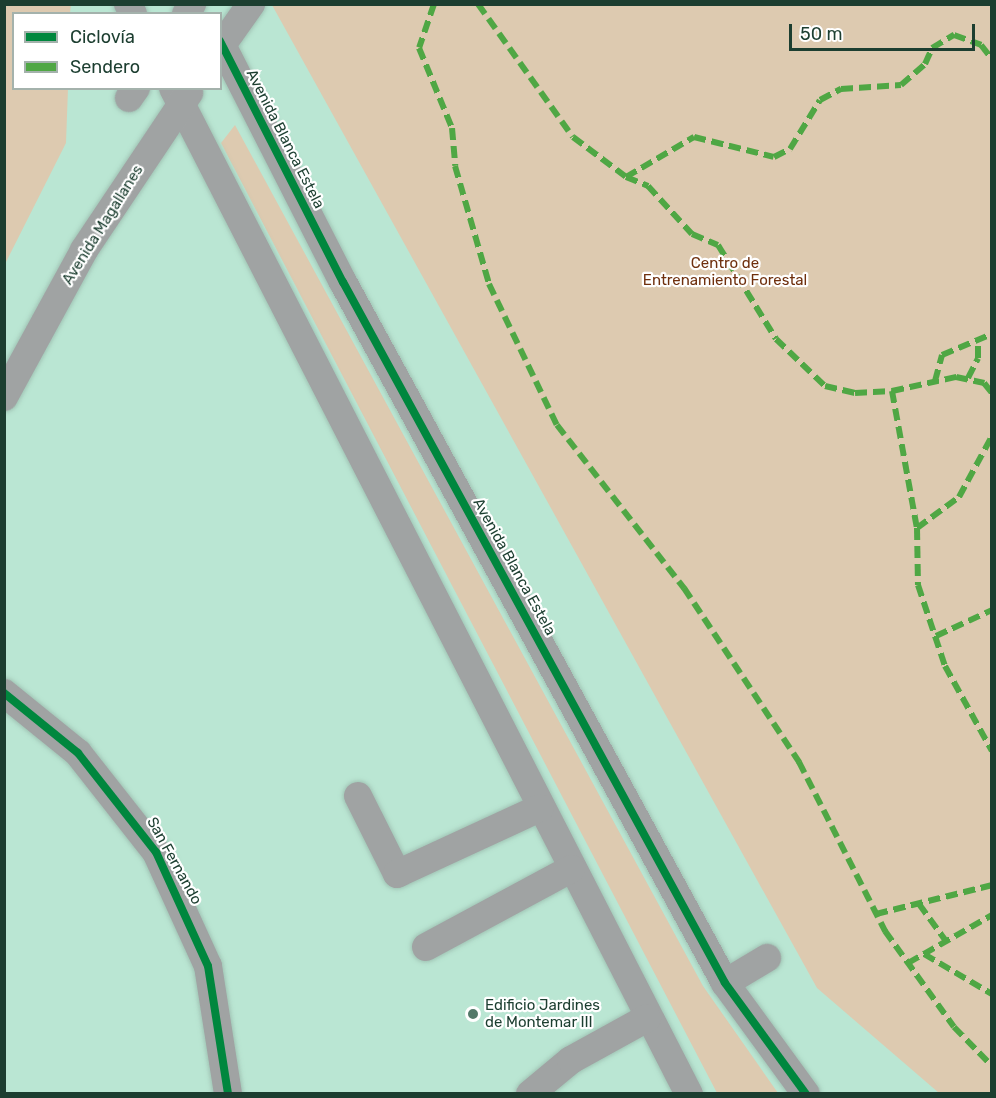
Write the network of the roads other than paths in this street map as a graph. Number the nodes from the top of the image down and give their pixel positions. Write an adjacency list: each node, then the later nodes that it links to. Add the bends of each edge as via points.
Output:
1 (251, 4): 2 (street)
2 (222, 44)
3 (222, 47): 12 (street, Avenida Blanca Estela, via 343,282)
4 (182, 94): 5 (street, Avenida Magallanes, via 84,250); 8 (street)
5 (4, 396)
6 (4, 693): 14 (street, San Fernando, via 78,753 156,852 207,966)
7 (358, 796): 8 (street, via 397,874)
8 (540, 808): 9 (street)
9 (571, 869): 10 (street); 13 (street)
10 (426, 947)
11 (766, 958): 12 (street)
12 (725, 983): 17 (street, Avenida Blanca Estela)
13 (647, 1018): 15 (street, via 571,1060); 16 (street)
14 (228, 1094)
15 (530, 1094)
16 (689, 1094)
17 (806, 1094)

